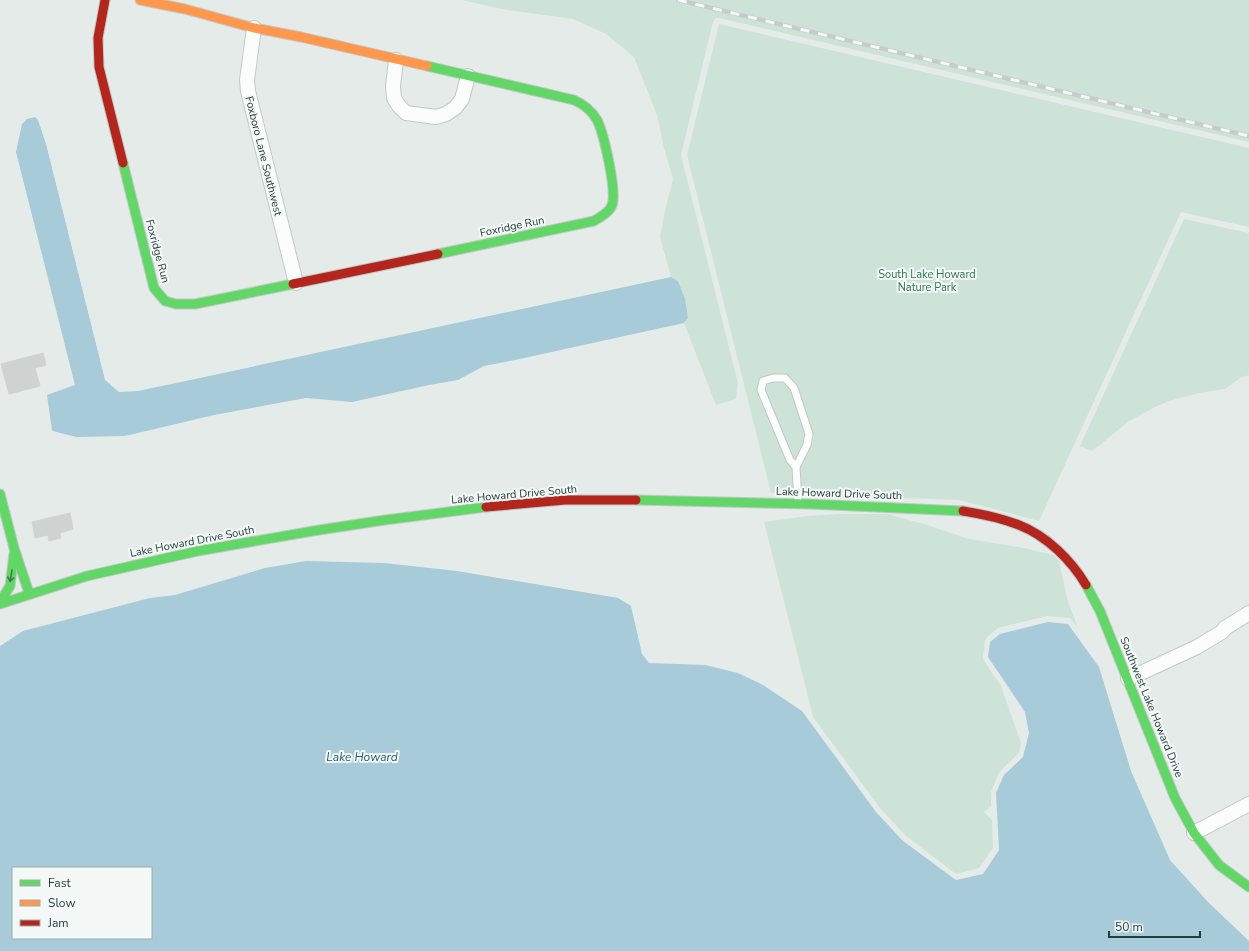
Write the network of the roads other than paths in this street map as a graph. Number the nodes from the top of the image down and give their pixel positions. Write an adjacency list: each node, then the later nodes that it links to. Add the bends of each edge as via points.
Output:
1 (105, 0): 6 (street, Foxridge Run, via 98,38 99,67 154,288 165,301 185,304)
2 (140, 0): 3 (street, Foxridge Run)
3 (254, 28): 4 (street, Foxridge Run); 6 (street, Foxboro Lane Southwest, via 248,90)
4 (396, 60): 5 (street, Foxridge Run); 5 (street, via 394,98 406,113 436,117 446,114 462,99)
5 (468, 76): 6 (street, Foxridge Run, via 574,100 592,113 600,131 613,184 612,205 603,216 594,221)
6 (296, 283)
7 (796, 467): 7 (lane, via 807,445 809,434 794,388 785,378 763,381 761,390 790,460); 9 (lane)
8 (0, 494): 11 (street)
9 (798, 504): 10 (street, Lake Howard Drive South, via 958,510 1009,521); 12 (street, Lake Howard Drive South, via 573,500 489,507 385,520 198,551 87,576)
10 (1035, 534): 15 (street, Southwest Lake Howard Drive, via 1060,552 1075,567 1086,584)
11 (14, 548): 12 (street); 13 (street, one-way to 13, via 10,586)
12 (29, 593): 13 (street, Lake Howard Drive South)
13 (0, 603)
14 (1249, 613): 15 (street, via 1197,647)
15 (1128, 679): 17 (street, Southwest Lake Howard Drive, via 1175,798)
16 (1249, 804): 17 (street)
17 (1194, 833): 18 (street, Southwest Lake Howard Drive, via 1219,865)
18 (1249, 887)

